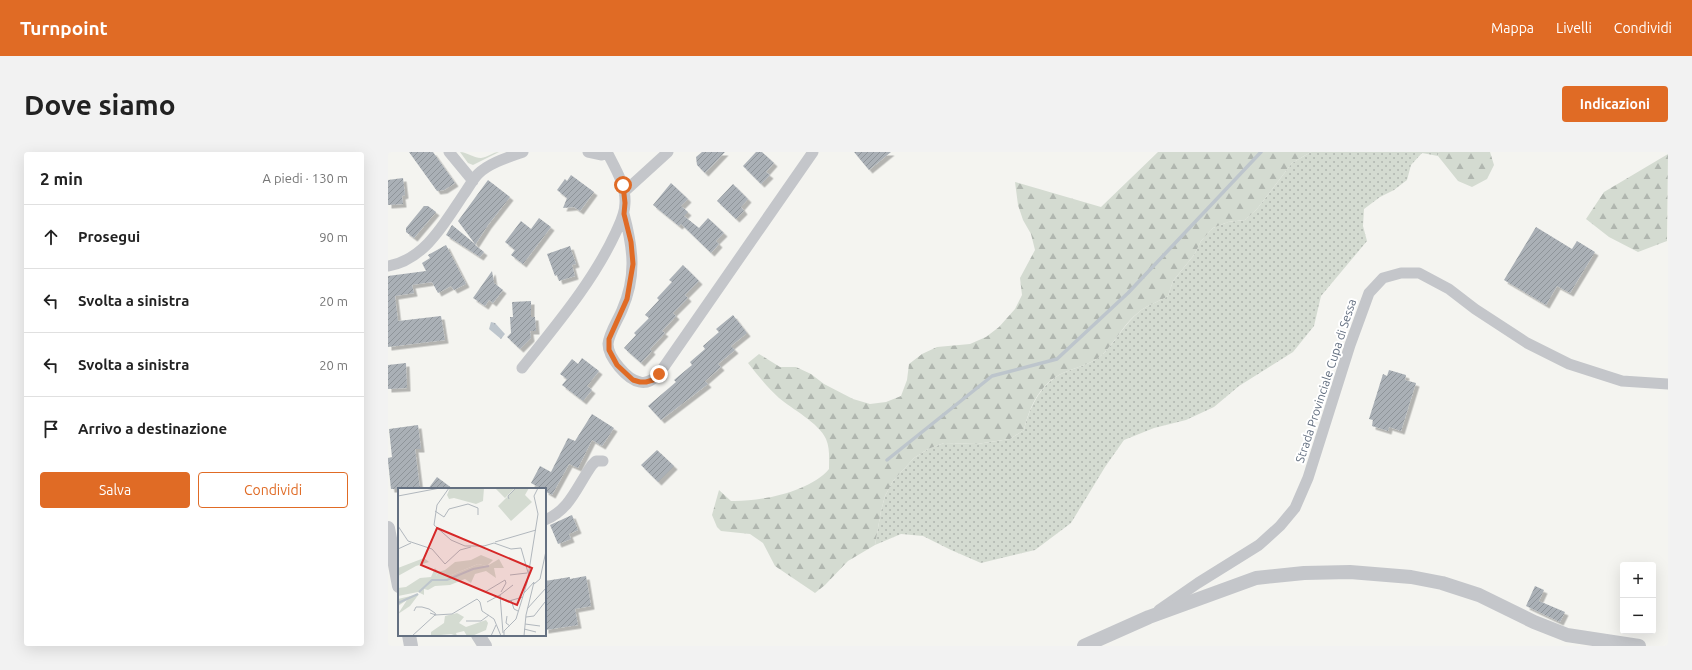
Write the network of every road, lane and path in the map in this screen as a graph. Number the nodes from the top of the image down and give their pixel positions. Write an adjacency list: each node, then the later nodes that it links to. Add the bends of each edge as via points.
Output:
1 (449, 152): 7 (street)
2 (523, 152): 7 (street, via 486,168)
3 (588, 152): 4 (street, via 602,155)
4 (607, 152): 8 (street)
5 (668, 152): 8 (street)
6 (813, 152): 9 (street, via 659,374 646,382 633,380 617,365 609,350 609,339 627,299 633,264)
7 (472, 181): 10 (street, via 418,254 406,261)
8 (624, 192): 9 (street)
9 (624, 214): 11 (street, via 593,275)
10 (388, 266)
11 (522, 368)
12 (1668, 384): 18 (street, Strada Provinciale Cupa di Sessa, via 1622,381 1569,364 1527,343 1436,281 1420,273 1401,273 1383,278 1369,293 1308,478 1295,508 1259,545)
13 (603, 461): 14 (street, via 596,461 592,465 569,503)
14 (546, 519)
15 (388, 528): 16 (street)
16 (395, 548): 17 (street)
17 (398, 576)
18 (1149, 617): 23 (street); 24 (street, via 1256,578 1350,572 1411,577 1442,583 1479,595 1567,635)
19 (409, 636): 21 (street)
20 (479, 636): 22 (street)
21 (411, 646)
22 (485, 646)
23 (1084, 646)
24 (1639, 646)

